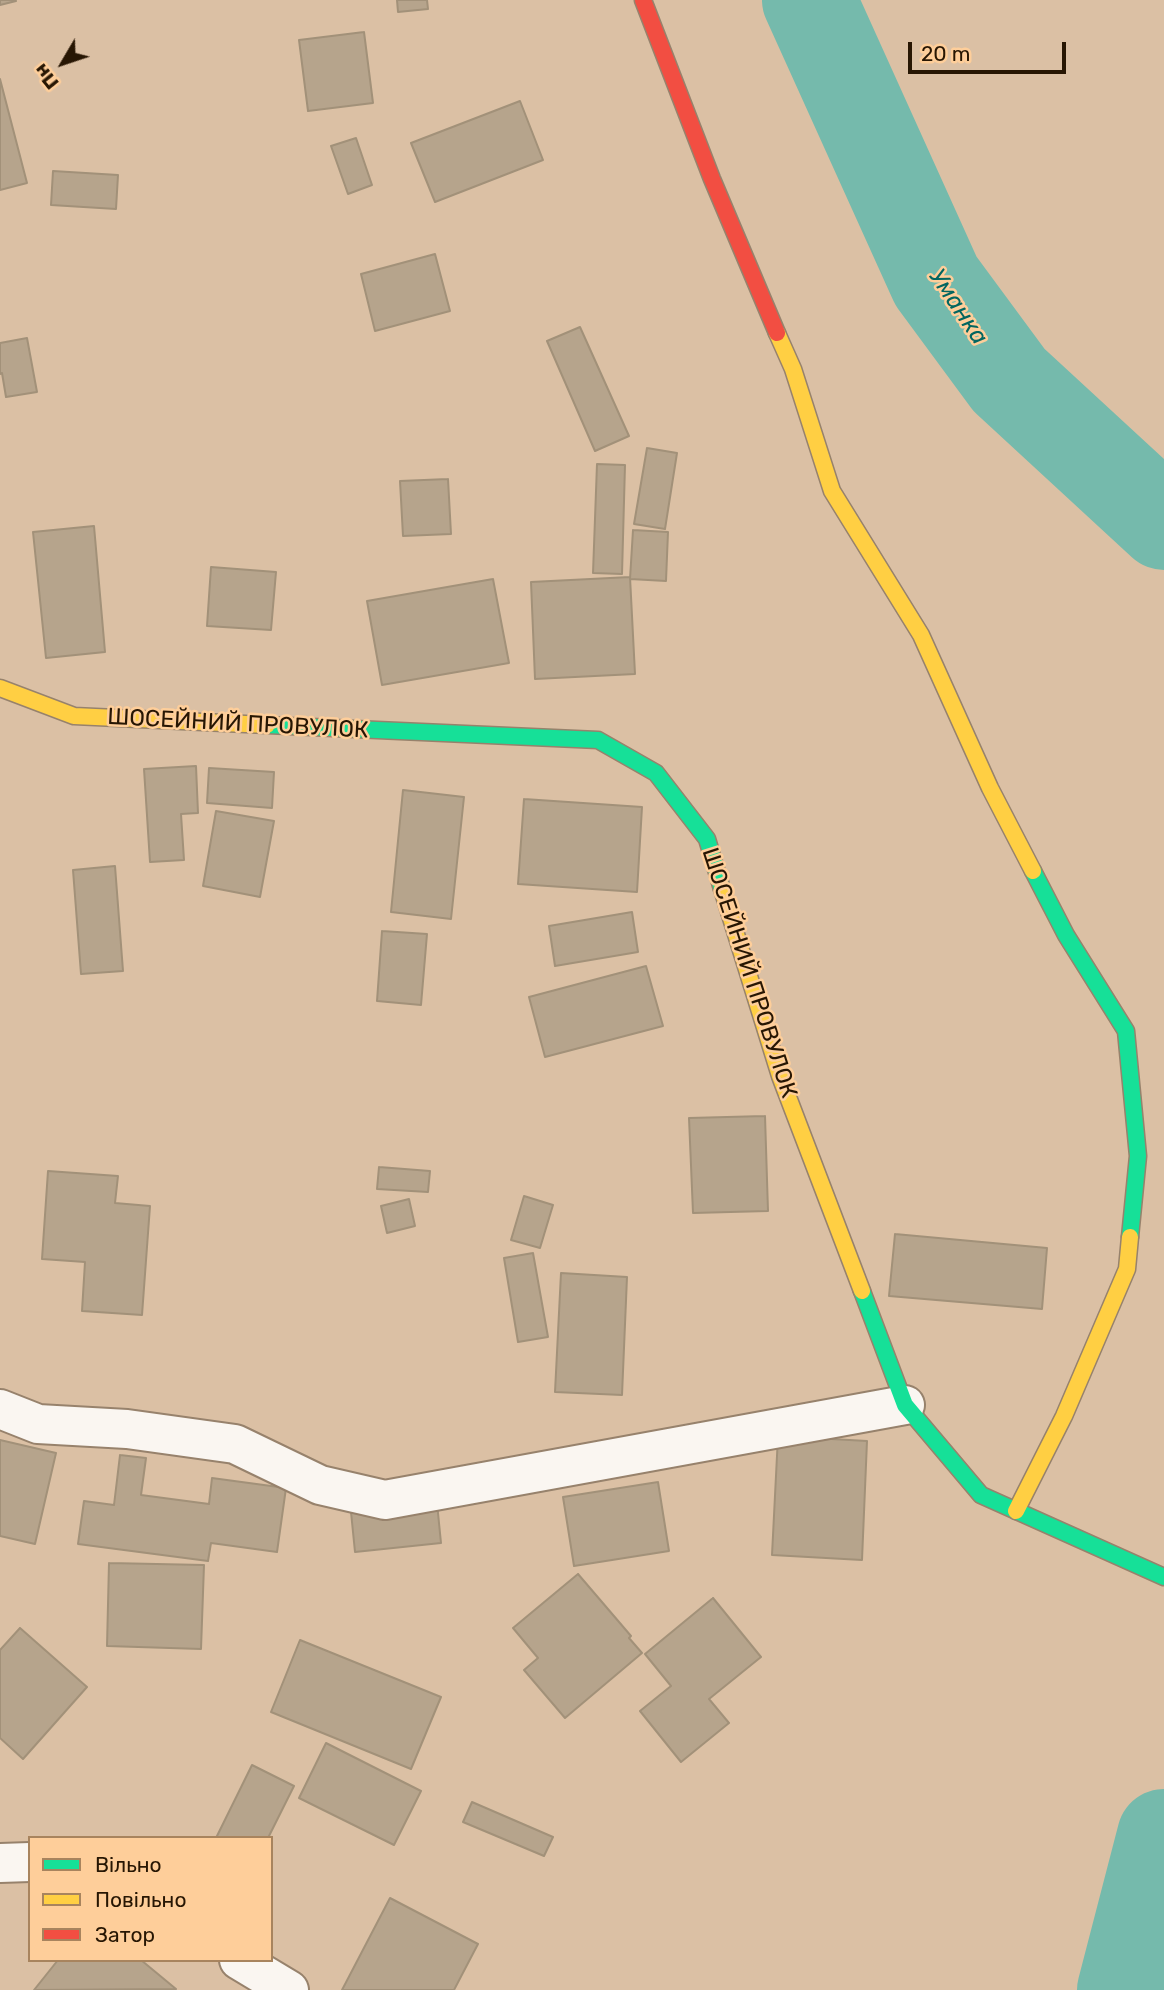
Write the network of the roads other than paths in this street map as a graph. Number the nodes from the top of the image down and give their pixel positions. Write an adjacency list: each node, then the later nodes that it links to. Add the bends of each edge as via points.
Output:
1 (643, 0): 5 (street, via 793,369 832,491 921,635 990,788 1066,935 1126,1031 1138,1156 1128,1269 1064,1416)
2 (0, 688): 3 (street, ШОСЕЙНИЙ ПРОВУЛОК, via 74,716 598,740 656,773 707,839 780,1076)
3 (905, 1405): 4 (street, via 385,1500 320,1485 235,1444 127,1429 38,1424); 5 (street, ШОСЕЙНИЙ ПРОВУЛОК, via 981,1495)
4 (0, 1409)
5 (1016, 1511): 6 (street, ШОСЕЙНИЙ ПРОВУЛОК)
6 (1164, 1577)
7 (28, 1862): 8 (street)
8 (0, 1863)
9 (242, 1962): 10 (street)
10 (289, 1990)

